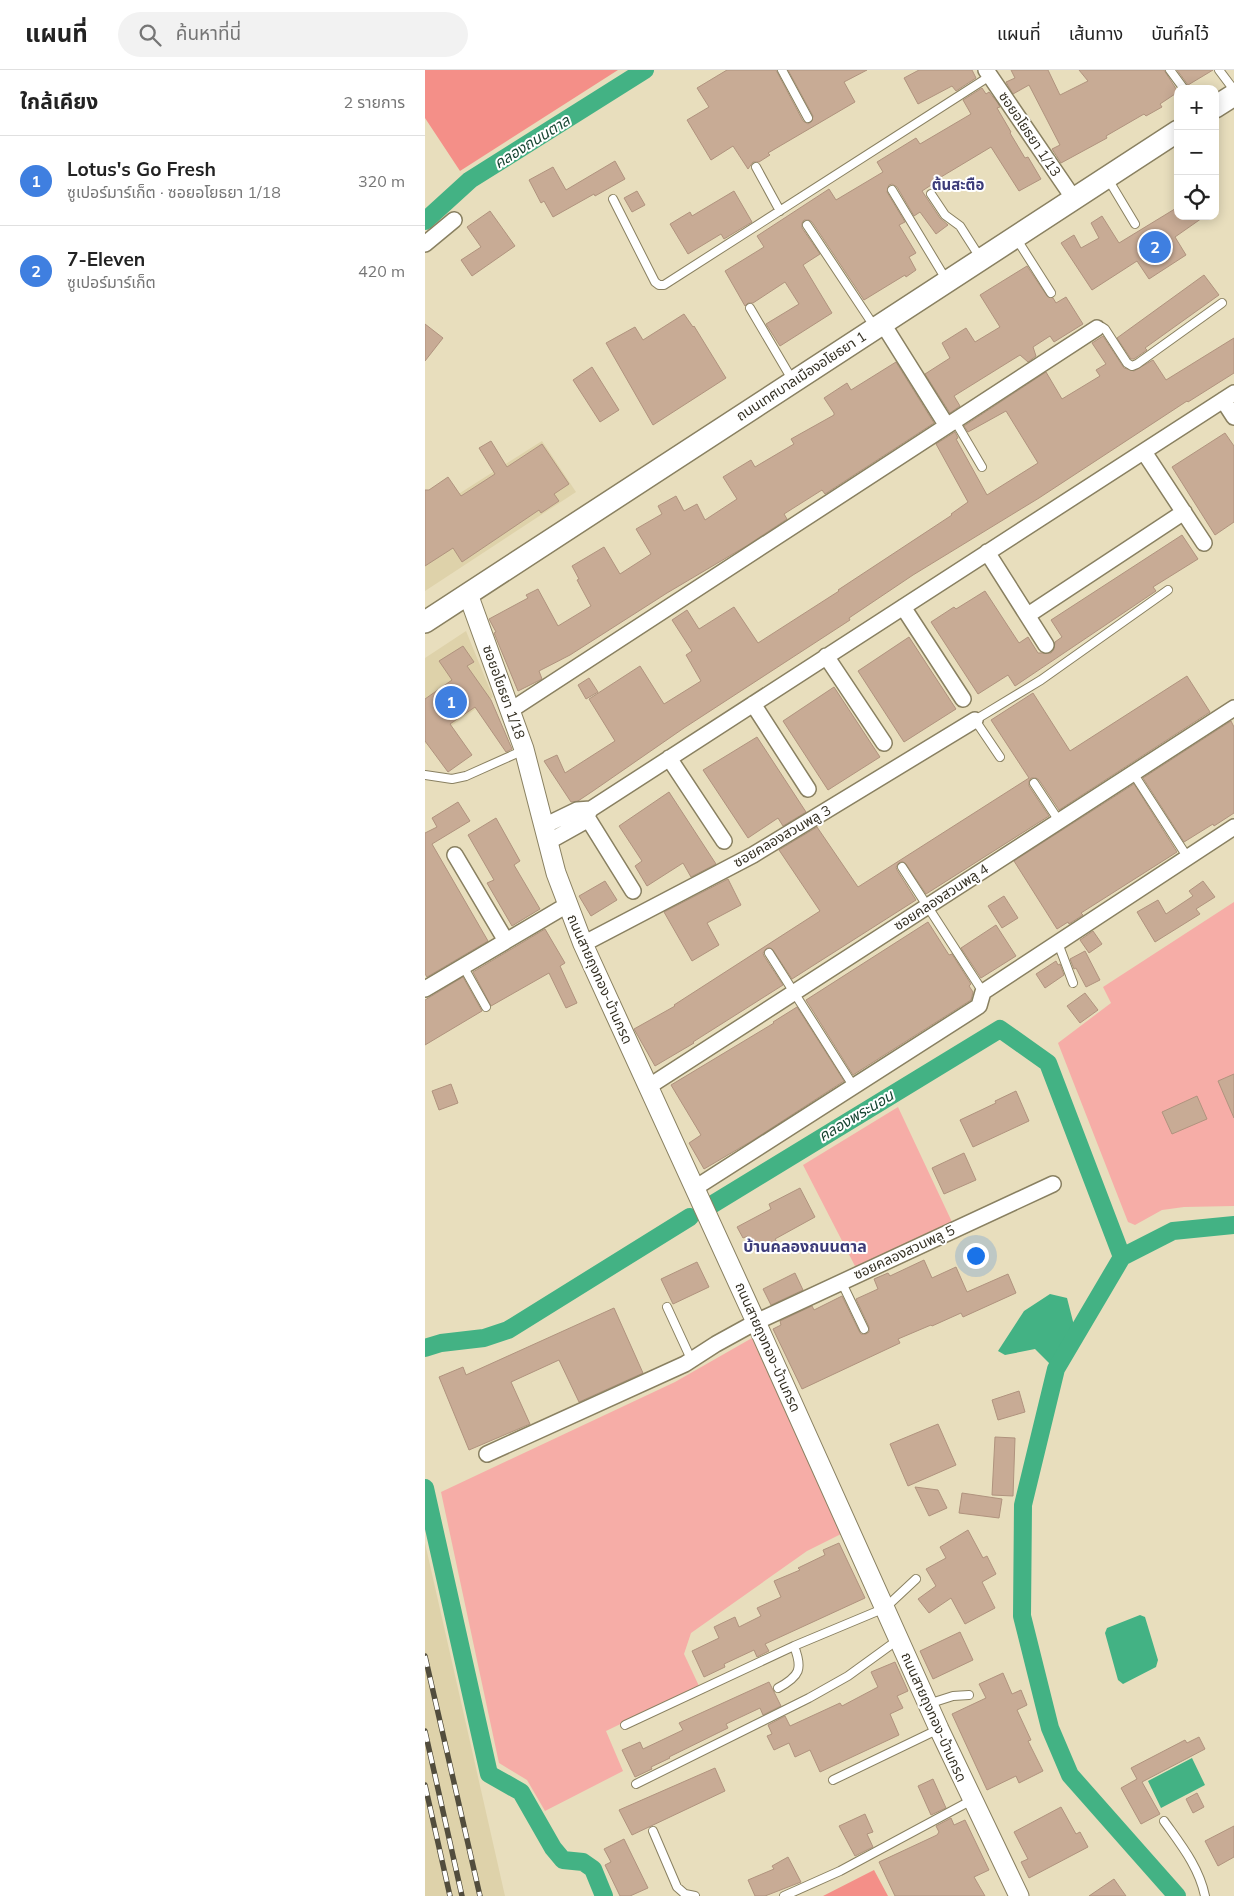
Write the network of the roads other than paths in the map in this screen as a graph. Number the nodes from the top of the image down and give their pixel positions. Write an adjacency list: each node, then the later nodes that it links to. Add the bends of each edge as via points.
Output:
1 (782, 70): 9 (lane)
2 (1170, 70): 5 (lane)
3 (1219, 70): 6 (lane)
4 (988, 73): 16 (street, ซอยอโยธยา 1/13); 17 (lane)
5 (1181, 85)
6 (1234, 90)
7 (1234, 95): 8 (main road)
8 (1219, 104)
9 (808, 118)
10 (1174, 134): 12 (main road, ถนนเทศบาลเมืองอโยธยา 1)
11 (756, 167): 17 (lane)
12 (1107, 177): 16 (main road, ถนนเทศบาลเมืองอโยธยา 1); 19 (lane)
13 (892, 190): 24 (lane)
14 (931, 194): 23 (lane, via 945,215 960,226)
15 (613, 199): 17 (lane, via 659,285 664,285)
16 (1074, 199): 21 (main road, ถนนเทศบาลเมืองอโยธยา 1)
17 (780, 210)
18 (454, 220): 22 (street)
19 (1135, 224)
20 (807, 225): 28 (lane)
21 (1015, 237): 23 (main road, ถนนเทศบาลเมืองอโยธยา 1); 25 (lane)
22 (425, 244)
23 (982, 259): 24 (main road, ถนนเทศบาลเมืองอโยธยา 1)
24 (947, 282): 28 (main road, ถนนเทศบาลเมืองอโยธยา 1)
25 (1051, 293)
26 (1222, 303): 29 (lane, via 1132,366 1105,329)
27 (749, 308): 30 (lane)
28 (879, 326): 30 (main road, ถนนเทศบาลเมืองอโยธยา 1); 33 (street)
29 (1097, 328): 33 (street)
30 (793, 382): 40 (main road, ถนนเทศบาลเมืองอโยธยา 1)
31 (1228, 397): 32 (street); 34 (street)
32 (1234, 417)
33 (951, 423): 35 (lane); 49 (street)
34 (1145, 452): 36 (street); 38 (street)
35 (982, 467)
36 (1184, 512): 37 (street); 42 (street)
37 (1204, 543)
38 (987, 552): 41 (street); 42 (street)
39 (1168, 590): 50 (lane, via 1041,680)
40 (468, 594): 43 (main road, ถนนเทศบาลเมืองอโยธยา 1); 49 (street, ซอยอโยธยา 1/18)
41 (903, 607): 45 (street); 46 (street)
42 (1028, 615): 44 (street)
43 (425, 622)
44 (1046, 645)
45 (827, 656): 47 (street); 51 (street)
46 (963, 699)
47 (753, 704): 53 (street); 58 (street)
48 (1234, 708): 55 (street, ซอยคลองสวนพลู 4)
49 (511, 710): 52 (street, ซอยอโยธยา 1/18)
50 (975, 720): 54 (lane); 73 (street, ซอยคลองสวนพลู 3, via 753,855)
51 (884, 743)
52 (524, 749): 56 (lane, via 465,776 452,779); 59 (street, ซอยอโยธยา 1/18)
53 (669, 758): 60 (street); 64 (street)
54 (999, 758)
55 (1133, 773): 61 (street, ซอยคลองสวนพลู 4); 66 (lane)
56 (425, 775)
57 (1034, 783): 61 (lane)
58 (807, 789)
59 (536, 791): 63 (street, ถนนสายถุงทอง-บ้านกรด)
60 (583, 815): 63 (street); 68 (street)
61 (1059, 821): 70 (street, ซอยคลองสวนพลู 4)
62 (1234, 827): 66 (street)
63 (546, 834): 69 (street, ถนนสายถุงทอง-บ้านกรด)
64 (724, 841)
65 (455, 855): 71 (street)
66 (1188, 858): 72 (street)
67 (902, 867): 70 (lane)
68 (633, 891)
69 (567, 905): 71 (street); 73 (street, ถนนสายถุงทอง-บ้านกรด)
70 (927, 906): 78 (street, ซอยคลองสวนพลู 4); 79 (lane)
71 (506, 941): 75 (street)
72 (1058, 943): 76 (lane); 79 (street)
73 (583, 944): 81 (street, ถนนสายถุงทอง-บ้านกรด)
74 (769, 953): 78 (lane)
75 (463, 966): 77 (street); 80 (lane)
76 (1073, 983)
77 (425, 989)
78 (794, 992): 81 (street, ซอยคลองสวนพลู 4); 82 (lane)
79 (983, 992): 82 (street, via 979,1006)
80 (486, 1007)
81 (648, 1087): 84 (street, ถนนสายถุงทอง-บ้านกรด)
82 (854, 1087): 84 (street)
83 (1053, 1184): 85 (street, ซอยคลองสวนพลู 5)
84 (695, 1188): 87 (street, ถนนสายถุงทอง-บ้านกรด)
85 (841, 1281): 87 (street, ซอยคลองสวนพลู 5); 88 (lane)
86 (667, 1307): 89 (lane)
87 (756, 1322): 89 (street, ซอยคลองสวนพลู 5); 92 (street, ถนนสายถุงทอง-บ้านกรด)
88 (864, 1329)
89 (691, 1360): 90 (street, ซอยคลองสวนพลู 5)
90 (487, 1454)
91 (916, 1579): 92 (lane)
92 (885, 1608): 93 (street, ถนนสายถุงทอง-บ้านกรด); 94 (lane)
93 (899, 1639): 97 (street, ถนนสายถุงทอง-บ้านกรด); 101 (lane, via 848,1676 809,1698)
94 (794, 1646): 95 (lane, via 799,1659 798,1671 792,1680); 98 (lane)
95 (779, 1688)
96 (969, 1695): 97 (lane)
97 (928, 1704): 99 (street, ถนนสายถุงทอง-บ้านกรด)
98 (625, 1726)
99 (939, 1729): 100 (lane); 102 (street, ถนนสายถุงทอง-บ้านกรด)
100 (833, 1780)
101 (636, 1784)
102 (972, 1800): 106 (lane, via 840,1871); 107 (street, ถนนสายถุงทอง-บ้านกรด)
103 (1164, 1821): 108 (lane, via 1189,1856)
104 (653, 1831): 105 (lane, via 677,1887 685,1894)
105 (695, 1896)
106 (784, 1896)
107 (1019, 1896)
108 (1205, 1896)

